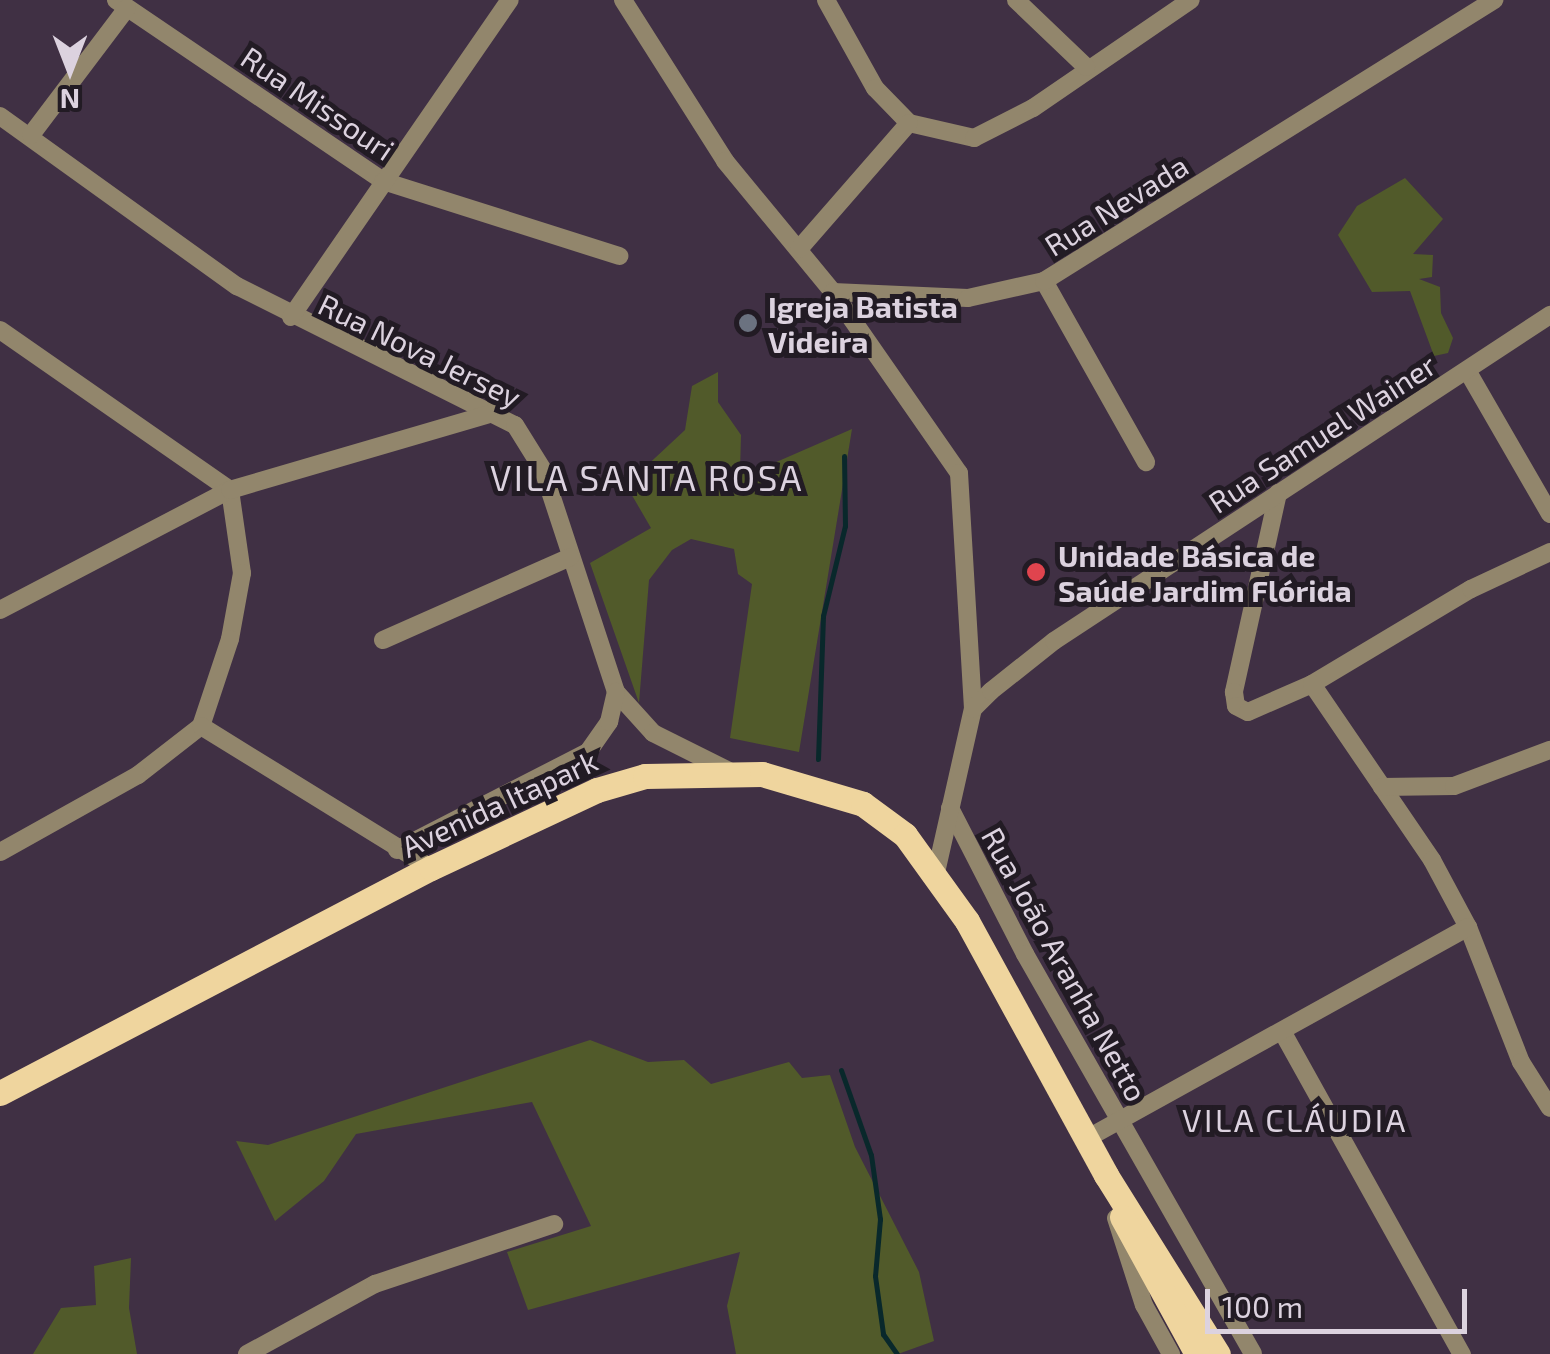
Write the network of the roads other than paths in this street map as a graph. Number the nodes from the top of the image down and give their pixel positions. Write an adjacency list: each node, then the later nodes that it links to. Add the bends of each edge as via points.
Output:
1 (510, 0): 12 (street)
2 (826, 0): 10 (street, via 875,88)
3 (1016, 0): 8 (street)
4 (1191, 0): 8 (street)
5 (1494, 0): 15 (street, Rua Nevada)
6 (626, 1): 13 (street, via 725,161)
7 (122, 4): 11 (street); 12 (street, Rua Missouri)
8 (1086, 67): 10 (street, via 990,133 955,137)
9 (0, 116): 11 (street, Rua Nova Jersey)
10 (909, 123): 13 (street)
11 (31, 135): 18 (street, Rua Nova Jersey, via 172,242)
12 (383, 181): 14 (street, Rua Missouri); 18 (street)
13 (798, 249): 16 (street)
14 (619, 256)
15 (1044, 281): 16 (street, Rua Nevada, via 968,298); 22 (street)
16 (833, 292): 32 (street, via 959,473)
17 (1550, 315): 20 (street, Rua Samuel Wainer)
18 (291, 317): 21 (street, Rua Nova Jersey)
19 (0, 330): 23 (street)
20 (1468, 372): 24 (street, Rua Samuel Wainer); 25 (street)
21 (498, 412): 23 (street); 27 (street, Rua Nova Jersey, via 529,439)
22 (1146, 462)
23 (230, 490): 28 (street); 35 (street, via 241,533 240,603)
24 (1278, 493): 30 (street, via 1234,700 1240,710 1255,711); 32 (street, Rua Samuel Wainer, via 1054,640)
25 (1550, 514)
26 (1550, 552): 30 (street, via 1470,590)
27 (570, 556): 29 (street); 31 (street, Rua Nova Jersey)
28 (0, 610)
29 (383, 640)
30 (1312, 684): 38 (street)
31 (616, 692): 33 (street, Rua Nova Jersey); 34 (street)
32 (973, 709): 39 (street)
33 (636, 716): 34 (street); 37 (street, Rua Nova Jersey, via 652,733)
34 (609, 722): 40 (street, via 588,752)
35 (201, 726): 40 (street); 41 (street, via 138,775)
36 (1550, 750): 38 (street, via 1454,786)
37 (727, 770): 42 (main road, Avenida Itapark, via 645,776 597,790); 43 (main road, Avenida Itapark, via 863,804 905,835)
38 (1382, 786): 44 (street)
39 (950, 808): 43 (street); 48 (street, Rua João Aranha Netto)
40 (398, 850): 42 (street)
41 (0, 852)
42 (431, 868): 46 (main road, Avenida Itapark)
43 (935, 876): 49 (main road, Avenida Itapark)
44 (1468, 927): 45 (street); 47 (street, via 1521,1062)
45 (1282, 1032): 48 (street); 58 (street)
46 (0, 1093)
47 (1550, 1108)
48 (1120, 1120): 49 (street); 57 (street, Rua João Aranha Netto)
49 (1086, 1140): 50 (main road, Avenida Itapark)
50 (1110, 1186): 52 (main road, Avenida Itapark); 52 (street, via 1118,1232)
51 (554, 1224): 53 (street, via 400,1274)
52 (1175, 1319): 54 (street); 55 (main road, Avenida Itapark); 56 (main road, Avenida Itapark)
53 (247, 1354)
54 (1171, 1354)
55 (1197, 1354)
56 (1218, 1354)
57 (1252, 1354)
58 (1462, 1354)

